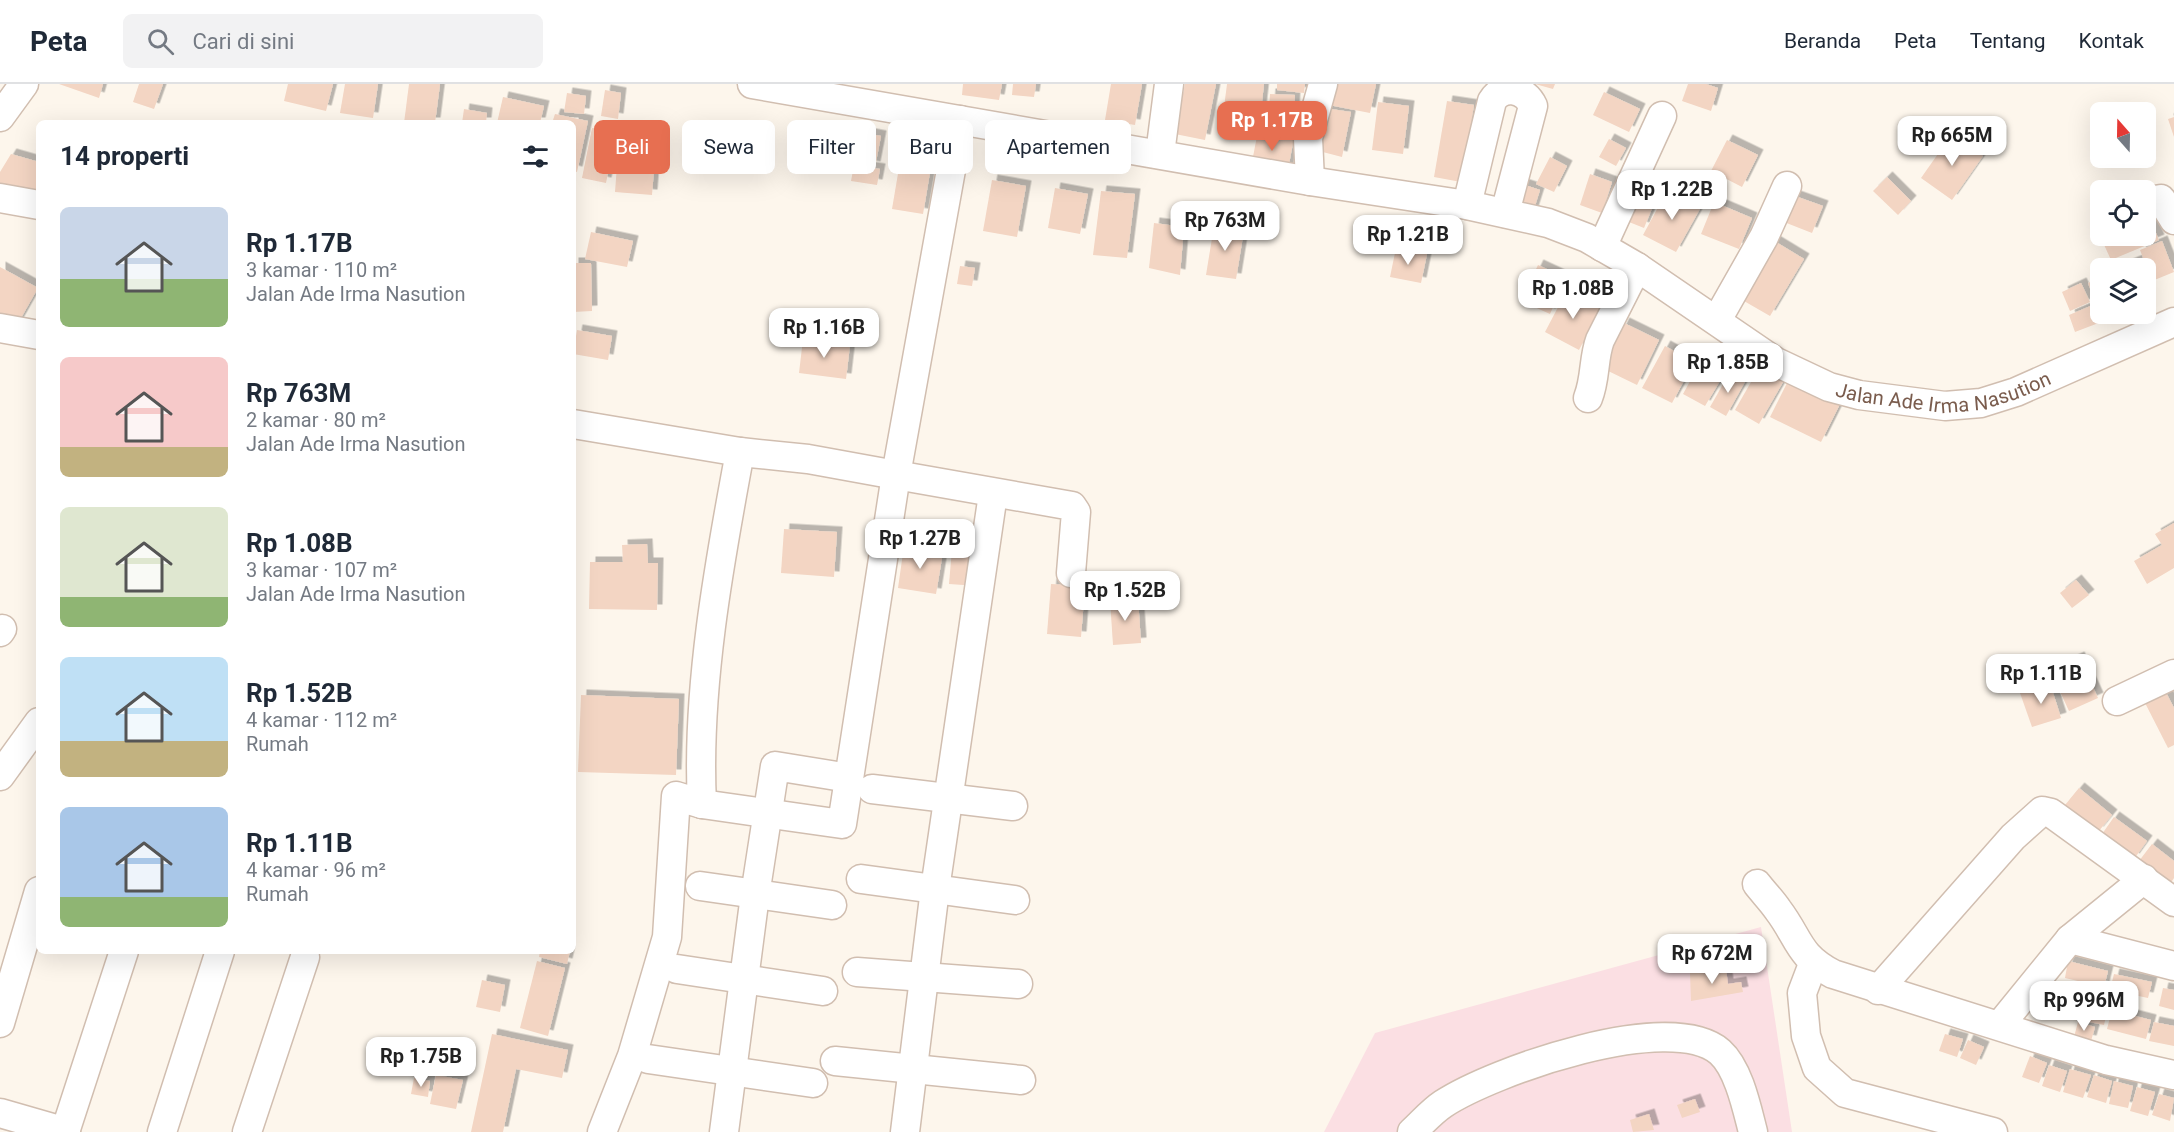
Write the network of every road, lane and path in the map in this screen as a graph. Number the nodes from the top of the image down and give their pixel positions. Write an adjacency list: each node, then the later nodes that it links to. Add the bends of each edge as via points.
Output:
1 (24, 84): 6 (street)
2 (1169, 84): 9 (street)
3 (1323, 84): 11 (street, via 1308,138)
4 (769, 86): 7 (street, Jalan Ade Irma Nasution)
5 (1662, 116): 19 (street)
6 (0, 117)
7 (960, 120)
8 (973, 122): 9 (street, Jalan Ade Irma Nasution)
9 (1160, 154): 11 (street, Jalan Ade Irma Nasution)
10 (950, 174): 28 (street)
11 (1310, 181): 16 (street, Jalan Ade Irma Nasution)
12 (1787, 186): 21 (street, via 1764,237)
13 (0, 198): 15 (street)
14 (2156, 200): 18 (street, via 2161,199)
15 (36, 204)
16 (1467, 205): 17 (street, Jalan Ade Irma Nasution); 17 (street, via 1492,101 1504,89 1515,90 1523,93 1533,106)
17 (1505, 213): 19 (street, Jalan Ade Irma Nasution, via 1548,223)
18 (2174, 220)
19 (1602, 246): 20 (street, Jalan Ade Irma Nasution)
20 (1637, 267): 21 (street, Jalan Ade Irma Nasution); 25 (street, via 1600,340)
21 (1717, 320): 22 (street, Jalan Ade Irma Nasution, via 1776,362 1829,387 1858,395 1945,406 1998,399)
22 (2174, 322)
23 (0, 328): 24 (street)
24 (36, 334)
25 (1588, 398)
26 (576, 425): 27 (street)
27 (740, 452): 28 (street); 37 (street, via 706,677 700,755)
28 (896, 475): 29 (street); 35 (street)
29 (993, 494): 30 (street, via 1072,506 1076,512); 36 (street)
30 (1071, 573)
31 (2174, 674): 32 (street)
32 (2116, 701)
33 (36, 726): 34 (street)
34 (0, 776)
35 (860, 784): 36 (street); 39 (street, via 842,824); 39 (street, via 775,765)
36 (949, 797): 38 (street); 44 (street)
37 (702, 804): 39 (street); 77 (street, via 676,796 668,937 632,1056)
38 (1013, 806)
39 (766, 812): 45 (street)
40 (861, 879): 44 (street)
41 (2144, 879): 48 (street); 50 (street); 61 (street, via 2051,813 2042,811 2013,837)
42 (1757, 884): 54 (street)
43 (700, 886): 45 (street)
44 (935, 889): 47 (street); 58 (street)
45 (755, 895): 49 (street); 59 (street)
46 (36, 900): 63 (street)
47 (1015, 900)
48 (2174, 902)
49 (832, 905)
50 (2070, 939): 55 (street); 65 (street)
51 (123, 954): 74 (street)
52 (219, 954): 75 (street)
53 (305, 957): 76 (street)
54 (1813, 964): 61 (street); 82 (street, via 1802,993 1806,1036 1817,1068 1845,1093)
55 (2174, 966)
56 (677, 969): 59 (street)
57 (857, 972): 58 (street)
58 (924, 978): 60 (street); 68 (street)
59 (744, 979): 62 (street); 69 (street)
60 (1018, 984)
61 (1878, 990): 65 (street)
62 (823, 991)
63 (4, 995): 64 (street)
64 (0, 1023)
65 (2000, 1024): 70 (street, via 2106,1060)
66 (648, 1059): 69 (street)
67 (835, 1061): 68 (street)
68 (912, 1068): 71 (street); 79 (street)
69 (732, 1071): 72 (street); 78 (street)
70 (2174, 1075)
71 (1021, 1080)
72 (813, 1083)
73 (0, 1113): 74 (street)
74 (66, 1132)
75 (162, 1132)
76 (248, 1132)
77 (602, 1132)
78 (724, 1132)
79 (905, 1132)
80 (1412, 1132): 81 (street, via 1441,1105 1545,1058 1618,1042 1689,1037 1722,1053 1740,1085)
81 (1753, 1132)
82 (1993, 1132)

